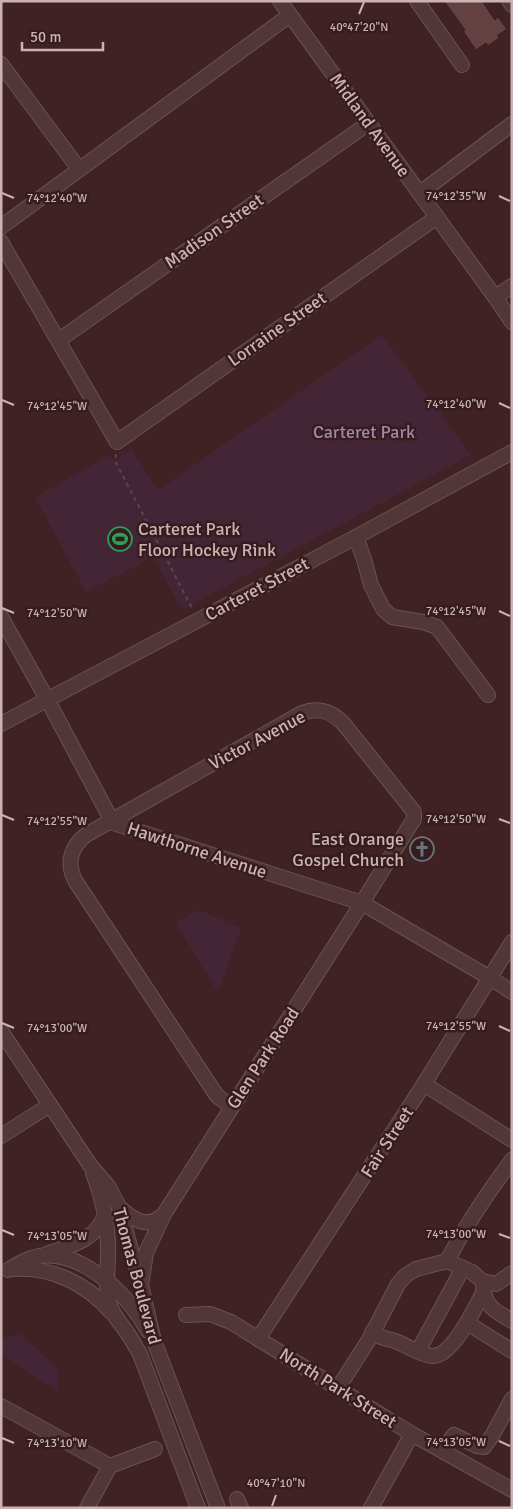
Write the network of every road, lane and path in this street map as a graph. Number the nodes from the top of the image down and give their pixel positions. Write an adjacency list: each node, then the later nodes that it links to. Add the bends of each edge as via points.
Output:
1 (280, 1): 5 (street, Midland Avenue)
2 (417, 1): 7 (street)
3 (509, 1): 4 (street)
4 (512, 4)
5 (290, 15): 8 (street, Midland Avenue); 10 (street)
6 (1, 64): 10 (street)
7 (462, 66)
8 (368, 123): 11 (street, Midland Avenue); 18 (street, Madison Street)
9 (512, 124): 11 (street)
10 (79, 169): 13 (street)
11 (420, 193): 12 (street, Midland Avenue)
12 (437, 216): 16 (street, Midland Avenue); 19 (street, Lorraine Street)
13 (1, 227)
14 (1, 242): 18 (street)
15 (512, 286): 16 (street)
16 (495, 297): 17 (street, Midland Avenue)
17 (512, 322)
18 (59, 340): 19 (street)
19 (117, 442): 22 (path, via 115,462)
20 (512, 452): 21 (street, Carteret Street)
21 (356, 537): 24 (street, via 383,609 392,617 437,627); 25 (street, Carteret Street)
22 (192, 608)
23 (1, 617): 25 (street, Hawthorne Avenue)
24 (488, 695)
25 (47, 699): 26 (street, Carteret Street); 27 (street, Hawthorne Avenue)
26 (1, 724)
27 (112, 821): 28 (street, Hawthorne Avenue); 28 (street, Victor Avenue, via 302,713 327,711 343,723 414,812 414,819); 35 (street, via 76,844 70,860 72,876 217,1096)
28 (362, 903): 30 (street, Hawthorne Avenue); 35 (street, Glen Park Road)
29 (512, 942): 30 (street, Fair Street)
30 (490, 978): 31 (street, Hawthorne Avenue); 33 (street, Fair Street)
31 (512, 992)
32 (1, 1031): 34 (street)
33 (424, 1084): 37 (street); 56 (street, Fair Street)
34 (50, 1104): 36 (street); 39 (street)
35 (232, 1107): 41 (street, Glen Park Road)
36 (1, 1136)
37 (512, 1140)
38 (512, 1160): 44 (street, via 460,1236)
39 (90, 1165): 40 (street, Thomas Boulevard, via 108,1186); 42 (street, Thomas Boulevard)
40 (119, 1207): 41 (street, via 143,1222); 49 (street, Thomas Boulevard)
41 (164, 1214): 49 (street, Glen Park Road, via 146,1253)
42 (105, 1215): 43 (street, via 96,1231 85,1240); 47 (street, Thomas Boulevard)
43 (34, 1257): 46 (street); 47 (street, via 48,1255 72,1261)
44 (447, 1261): 45 (street); 55 (street, via 406,1275)
45 (463, 1268): 50 (street, via 472,1272); 58 (street)
46 (4, 1271): 51 (street, via 35,1269 58,1275 90,1293)
47 (107, 1281): 51 (street, Thomas Boulevard); 57 (street, via 134,1310)
48 (508, 1281): 50 (street)
49 (141, 1285): 57 (street, Thomas Boulevard)
50 (483, 1286): 53 (street, via 489,1306); 54 (street)
51 (113, 1314): 71 (street, Thomas Boulevard, via 140,1354)
52 (186, 1315): 56 (street, North Park Street, via 210,1314 222,1318)
53 (512, 1321)
54 (467, 1323): 58 (street, via 442,1355 431,1357); 59 (street)
55 (372, 1332): 58 (street); 60 (street)
56 (258, 1339): 60 (street, North Park Street)
57 (154, 1341): 72 (street, Thomas Boulevard)
58 (418, 1351)
59 (512, 1351)
60 (338, 1388): 63 (street, North Park Street)
61 (512, 1399): 64 (street, via 492,1436 484,1447)
62 (1, 1406): 67 (street)
63 (412, 1434): 66 (street, North Park Street); 73 (street)
64 (479, 1446): 66 (street, via 454,1435); 68 (street)
65 (155, 1449): 67 (street)
66 (444, 1452): 68 (street, North Park Street)
67 (110, 1466): 70 (street)
68 (469, 1466): 69 (street, North Park Street)
69 (512, 1490)
70 (87, 1508)
71 (198, 1508)
72 (218, 1508)
73 (371, 1508)

